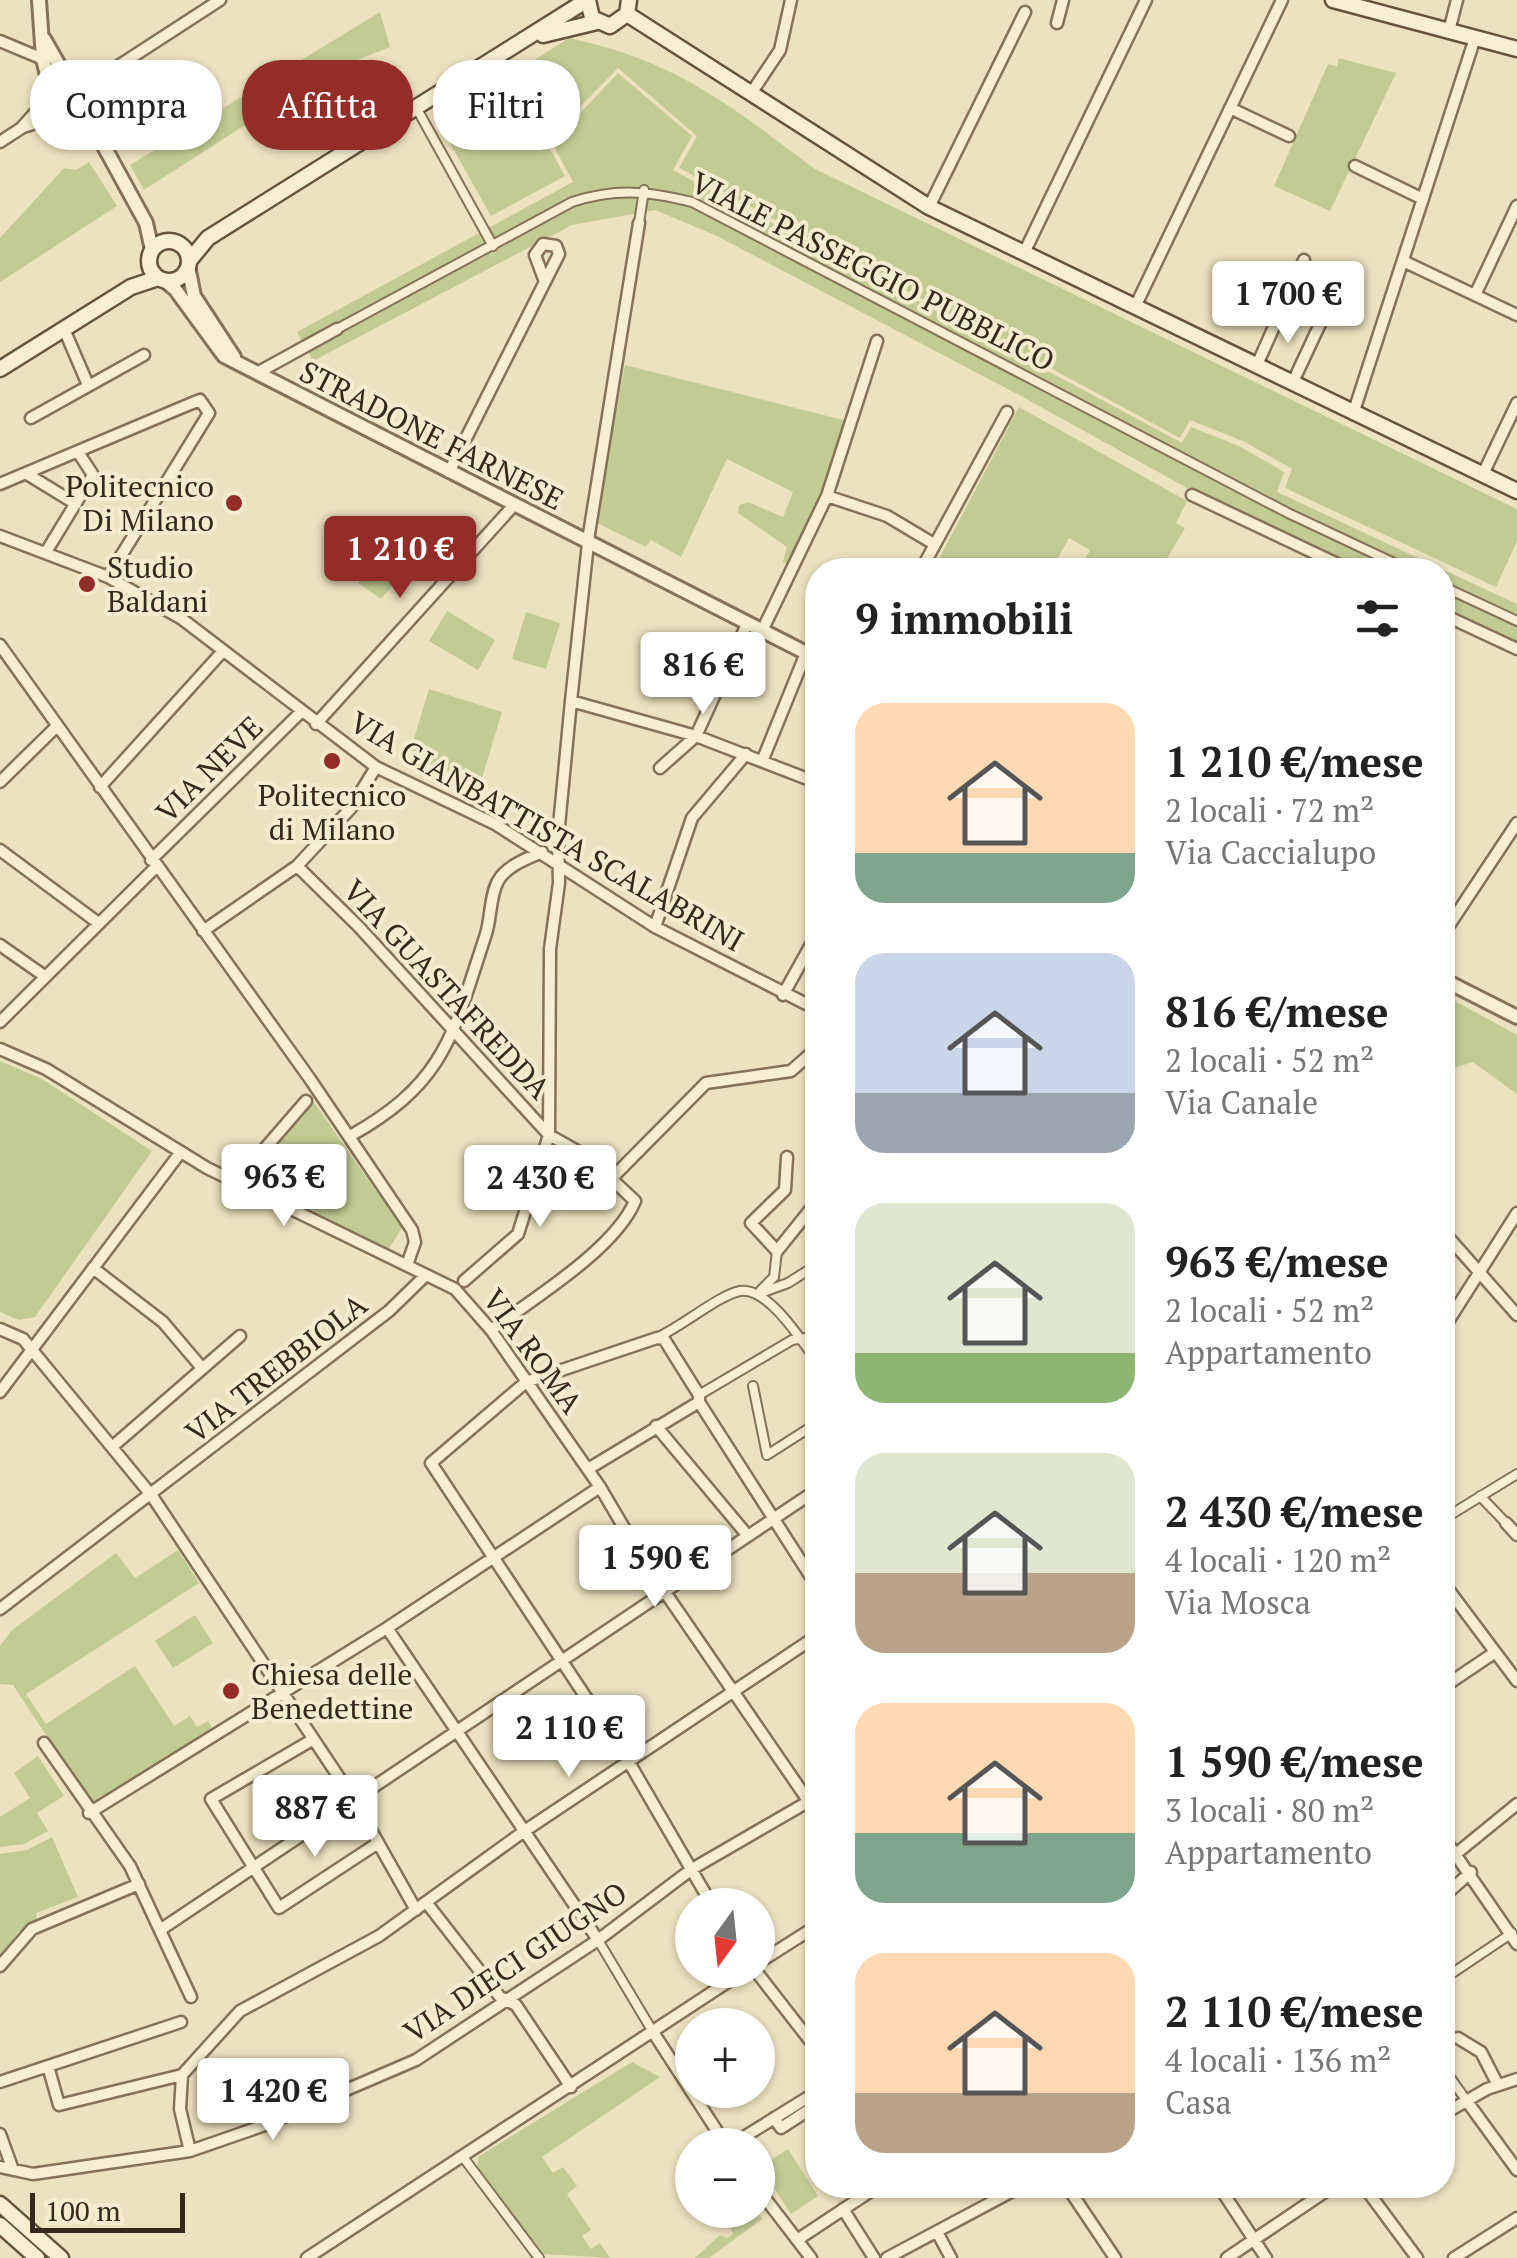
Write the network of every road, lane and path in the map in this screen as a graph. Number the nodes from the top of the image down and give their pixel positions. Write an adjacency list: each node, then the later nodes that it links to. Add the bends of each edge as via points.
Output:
1 (39, 0): 16 (street)
2 (220, 0): 23 (street)
3 (588, 0): 13 (main road); 17 (main road)
4 (791, 0): 24 (street, via 780,50)
5 (1064, 0): 14 (street)
6 (1146, 0): 43 (street)
7 (1282, 0): 25 (street)
8 (1332, 0): 10 (main road)
9 (1458, 0): 15 (street)
10 (1388, 7): 15 (main road)
11 (1025, 12): 37 (street)
12 (624, 13): 13 (main road); 24 (main road)
13 (597, 22): 17 (main road)
14 (1056, 23)
15 (1449, 31): 18 (main road)
16 (43, 37): 21 (street); 22 (street)
17 (532, 38): 26 (main road)
18 (1476, 38): 20 (main road); 35 (street)
19 (0, 41): 21 (street)
20 (1517, 49)
21 (43, 59)
22 (57, 60)
23 (127, 60)
24 (752, 92): 37 (main road)
25 (1230, 108): 30 (street); 52 (street)
26 (417, 109): 40 (main road); 42 (street)
27 (30, 118): 29 (street)
28 (30, 125): 29 (street)
29 (22, 127): 31 (street)
30 (1289, 136)
31 (0, 142)
32 (103, 150): 39 (street)
33 (1355, 166): 35 (street)
34 (644, 190): 38 (street); 42 (street, VIALE PASSEGGIO PUBBLICO, via 608,190 572,202); 85 (street, VIALE PASSEGGIO PUBBLICO, via 692,202)
35 (1423, 198): 46 (street)
36 (1517, 206): 51 (street)
37 (929, 207): 43 (main road)
38 (638, 223): 80 (street)
39 (146, 224): 41 (street); 44 (street)
40 (208, 238): 41 (main road); 47 (main road)
41 (173, 243): 44 (main road); 47 (main road)
42 (492, 246): 56 (street, VIALE PASSEGGIO PUBBLICO)
43 (1024, 253): 52 (main road)
44 (151, 257): 48 (main road); 50 (main road)
45 (1304, 260): 60 (street)
46 (1403, 261): 51 (street); 67 (street)
47 (188, 263): 48 (main road, via 178,279); 59 (street, STRADONE FARNESE, via 194,296)
48 (161, 279): 50 (main road); 59 (street, STRADONE FARNESE, via 212,344)
49 (544, 282): 70 (street)
50 (131, 287): 55 (main road)
51 (1475, 294): 53 (street)
52 (1135, 308): 60 (main road)
53 (1517, 314)
54 (1320, 324): 63 (street)
55 (64, 329): 61 (main road); 64 (street)
56 (337, 329): 62 (street, VIALE PASSEGGIO PUBBLICO)
57 (876, 341): 76 (street)
58 (144, 355): 64 (street)
59 (238, 363): 62 (street, STRADONE FARNESE)
60 (1256, 366): 63 (main road)
61 (0, 369)
62 (257, 373): 70 (street, STRADONE FARNESE)
63 (1292, 384): 67 (main road)
64 (88, 385): 68 (street)
65 (1517, 402): 71 (street)
66 (1007, 412): 81 (street)
67 (1353, 414): 71 (main road)
68 (31, 418)
69 (78, 452): 72 (street); 77 (street, via 93,475); 86 (street, via 200,400 208,413)
70 (448, 472): 78 (street, STRADONE FARNESE)
71 (1482, 474): 74 (main road)
72 (32, 478): 73 (street); 77 (street)
73 (0, 484)
74 (1517, 491)
75 (1192, 494): 84 (street)
76 (826, 496): 81 (street, via 886,516); 91 (street)
77 (76, 504): 82 (street)
78 (514, 505): 80 (street, STRADONE FARNESE); 99 (street)
79 (0, 536): 82 (street, VIA GIANBATTISTA SCALABRINI)
80 (588, 542): 90 (street, STRADONE FARNESE); 97 (street)
81 (934, 544): 83 (street)
82 (46, 552): 86 (street, VIA GIANBATTISTA SCALABRINI)
83 (927, 558)
84 (1325, 558)
85 (1384, 558)
86 (108, 577): 94 (street, VIA GIANBATTISTA SCALABRINI)
87 (1455, 592): 89 (street)
88 (1455, 620): 93 (street)
89 (1517, 621)
90 (747, 624): 91 (street, STRADONE FARNESE); 101 (street)
91 (762, 631): 95 (street, STRADONE FARNESE)
92 (0, 645): 100 (street)
93 (1517, 649)
94 (222, 650): 98 (street, VIA GIANBATTISTA SCALABRINI); 108 (street)
95 (805, 652)
96 (805, 671): 103 (street)
97 (571, 701): 101 (street); 114 (street)
98 (300, 713): 99 (street, VIA GIANBATTISTA SCALABRINI); 112 (street, VIA NEVE)
99 (316, 724): 104 (street, VIA GIANBATTISTA SCALABRINI)
100 (57, 726): 107 (street); 108 (street)
101 (696, 736): 102 (street); 105 (street)
102 (746, 754): 103 (street); 117 (street, via 692,818)
103 (764, 759): 106 (street)
104 (376, 767): 111 (street, VIA GIANBATTISTA SCALABRINI); 113 (street, via 351,808)
105 (660, 768)
106 (805, 776)
107 (0, 782)
108 (100, 787): 112 (street)
109 (1517, 823): 115 (street)
110 (0, 850): 116 (street)
111 (542, 852): 114 (street, VIA GIANBATTISTA SCALABRINI); 127 (street, via 498,881)
112 (154, 863): 116 (street, VIA NEVE); 118 (street)
113 (297, 866): 118 (street); 127 (street, VIA GUASTAFREDDA)
114 (560, 870): 117 (street, VIA GIANBATTISTA SCALABRINI); 131 (street, via 550,949)
115 (1455, 916)
116 (98, 922): 121 (street, VIA NEVE)
117 (654, 926): 123 (street, VIA GIANBATTISTA SCALABRINI)
118 (203, 931): 132 (street)
119 (0, 946): 121 (street)
120 (805, 956): 123 (street)
121 (42, 975): 126 (street, VIA NEVE)
122 (1455, 986): 125 (street)
123 (784, 994): 124 (street, VIA GIANBATTISTA SCALABRINI)
124 (805, 1004)
125 (1517, 1017)
126 (0, 1022)
127 (452, 1034): 131 (street, VIA GUASTAFREDDA); 132 (street, via 417,1092)
128 (0, 1050): 133 (street, VIA ROMA, via 46,1069)
129 (805, 1058): 135 (street, via 791,1070 706,1083)
130 (306, 1102): 136 (street)
131 (548, 1135): 135 (street, VIA GUASTAFREDDA); 146 (street, via 518,1234)
132 (350, 1136): 141 (street, via 412,1230)
133 (180, 1153): 136 (street, VIA ROMA); 142 (street)
134 (787, 1157): 140 (street, via 784,1190 751,1223)
135 (613, 1177): 151 (street, via 635,1201 628,1218)
136 (236, 1183): 141 (street, VIA ROMA)
137 (1517, 1214): 143 (street)
138 (805, 1216): 140 (street)
139 (1455, 1243): 143 (street)
140 (777, 1251): 147 (street, via 774,1277)
141 (407, 1266): 145 (street, VIA ROMA)
142 (93, 1268): 157 (street); 158 (street, via 164,1322)
143 (1481, 1269): 148 (street); 149 (street)
144 (805, 1272): 147 (street)
145 (426, 1274): 151 (street, VIA ROMA, via 455,1289); 169 (street, VIA TREBBIOLA, via 389,1311)
146 (464, 1281)
147 (758, 1294): 153 (street, via 740,1291); 155 (street)
148 (1455, 1310)
149 (1517, 1315)
150 (0, 1329): 157 (street)
151 (491, 1330): 160 (street, VIA ROMA)
152 (240, 1336): 158 (street)
153 (657, 1338): 160 (street); 162 (street, via 664,1339)
154 (805, 1339): 155 (street)
155 (801, 1340): 156 (street); 159 (street, via 792,1340)
156 (805, 1345)
157 (31, 1349): 161 (street); 165 (street)
158 (202, 1368): 165 (street)
159 (750, 1377): 162 (street); 164 (street, via 767,1455)
160 (526, 1382): 166 (street, VIA ROMA); 177 (street, via 431,1463)
161 (0, 1392)
162 (699, 1398): 163 (street); 173 (street)
163 (656, 1426): 166 (street); 176 (street)
164 (805, 1431)
165 (112, 1447): 169 (street)
166 (588, 1469): 168 (street, VIA ROMA)
167 (1517, 1474): 170 (street)
168 (600, 1487): 177 (street); 179 (street, VIA ROMA)
169 (152, 1496): 181 (street, VIA TREBBIOLA); 189 (street)
170 (1480, 1496): 172 (street); 174 (street)
171 (805, 1497): 173 (street)
172 (1455, 1512)
173 (772, 1520): 176 (street); 178 (street)
174 (1506, 1524): 175 (street)
175 (1517, 1535)
176 (748, 1536): 179 (street)
177 (492, 1560): 182 (street); 185 (street)
178 (805, 1569)
179 (665, 1590): 185 (street); 188 (street, VIA ROMA)
180 (1455, 1599): 184 (street)
181 (0, 1609)
182 (387, 1628): 189 (street); 190 (street)
183 (805, 1642): 188 (street)
184 (1494, 1653): 186 (street); 187 (street)
185 (560, 1664): 190 (street); 193 (street)
186 (1455, 1679)
187 (1517, 1681)
188 (734, 1688): 193 (street); 194 (street, VIA ROMA)
189 (279, 1692): 191 (street); 198 (street)
190 (458, 1732): 195 (street); 199 (street)
191 (312, 1740): 195 (street); 202 (street, via 211,1799)
192 (44, 1743): 198 (street)
193 (630, 1764): 199 (street); 203 (street)
194 (805, 1788)
195 (354, 1800): 200 (street); 202 (street)
196 (805, 1804): 203 (street, VIA DIECI GIUGNO)
197 (1517, 1804): 201 (street)
198 (89, 1812): 205 (street)
199 (524, 1832): 208 (street); 213 (street)
200 (378, 1843): 202 (street, via 279,1908); 209 (street)
201 (1456, 1853): 204 (street)
202 (255, 1868): 210 (street)
203 (692, 1869): 207 (street); 213 (street, VIA DIECI GIUGNO)
204 (1471, 1872): 206 (street); 212 (street)
205 (139, 1884): 210 (street); 215 (street, via 29,1930)
206 (1455, 1886)
207 (703, 1888)
208 (426, 1902): 209 (street); 220 (street)
209 (416, 1910): 226 (street, via 343,1958 240,2011)
210 (160, 1930): 219 (street)
211 (805, 1933): 214 (street)
212 (1514, 1939): 216 (street)
213 (598, 1940): 220 (street, VIA DIECI GIUGNO); 222 (street)
214 (775, 1952)
215 (0, 1966)
216 (1455, 1973)
217 (719, 1988): 222 (street)
218 (769, 1988): 223 (street)
219 (191, 1997)
220 (508, 2001): 231 (street); 240 (street, VIA DIECI GIUGNO, via 416,2060)
221 (181, 2022): 225 (street)
222 (654, 2032): 231 (street); 237 (street)
223 (805, 2033)
224 (1458, 2038): 230 (street, via 1481,2052)
225 (48, 2066): 226 (street, via 59,2105); 228 (street)
226 (182, 2075): 240 (street, via 180,2109)
227 (1517, 2079): 230 (street)
228 (0, 2082)
229 (1455, 2084): 233 (street)
230 (1498, 2085): 233 (street)
231 (570, 2087): 241 (street)
232 (805, 2099): 236 (street)
233 (1466, 2100): 234 (street); 244 (street)
234 (1455, 2107)
235 (805, 2112): 236 (street, via 781,2128)
236 (774, 2118): 238 (street)
237 (718, 2128)
238 (757, 2128)
239 (0, 2134): 243 (street)
240 (190, 2151): 243 (street, VIA DIECI GIUGNO, via 33,2174)
241 (463, 2157): 261 (street); 262 (street)
242 (0, 2167): 243 (street, VIA DIECI GIUGNO)
243 (13, 2170)
244 (1517, 2170)
245 (860, 2198): 252 (street)
246 (1000, 2198): 256 (street)
247 (1075, 2198): 267 (street)
248 (1227, 2198): 258 (street)
249 (1316, 2198): 258 (street)
250 (1372, 2198): 270 (street)
251 (0, 2204): 260 (main road)
252 (843, 2209): 257 (street); 264 (street)
253 (775, 2212): 257 (street)
254 (1517, 2218): 271 (street)
255 (2, 2228): 259 (main road)
256 (937, 2232): 265 (street); 266 (street)
257 (796, 2240): 263 (street)
258 (1255, 2241): 268 (street); 269 (street)
259 (37, 2258)
260 (61, 2258)
261 (306, 2258)
262 (539, 2258)
263 (812, 2258)
264 (874, 2258)
265 (887, 2258)
266 (952, 2258)
267 (1114, 2258)
268 (1228, 2258)
269 (1266, 2258)
270 (1417, 2258)
271 (1454, 2258)

